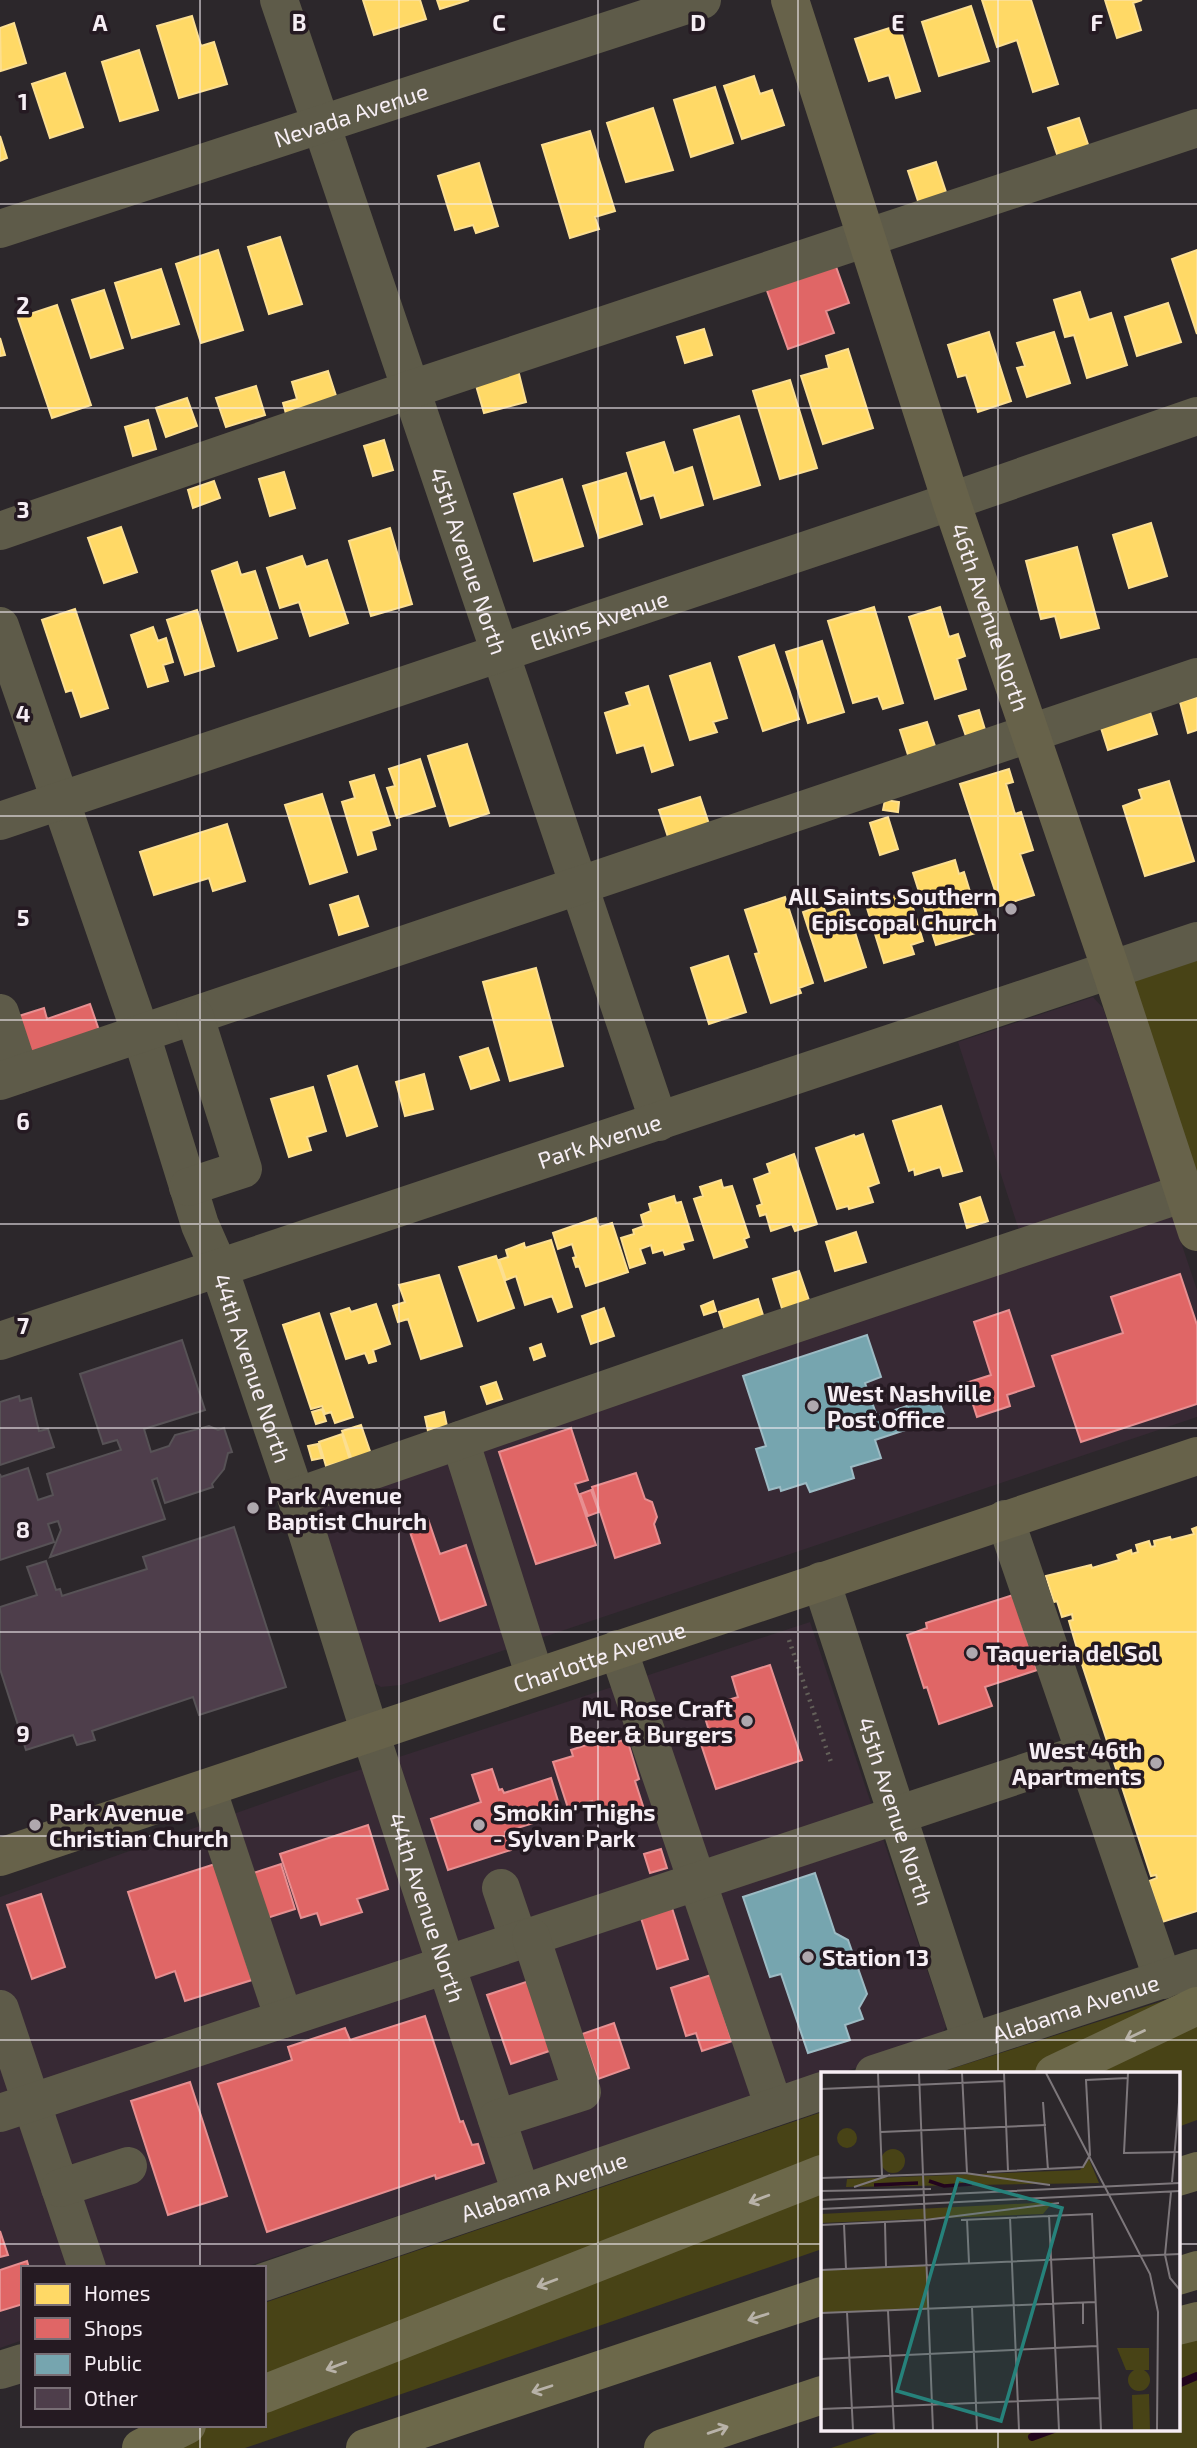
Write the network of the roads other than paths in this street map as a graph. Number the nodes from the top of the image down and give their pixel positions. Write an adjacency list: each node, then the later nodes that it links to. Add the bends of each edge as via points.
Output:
1 (279, 0): 4 (street, 45th Avenue North)
2 (702, 0): 4 (street, Nevada Avenue)
3 (790, 0): 7 (main road, 46th Avenue North)
4 (321, 126): 6 (street, Nevada Avenue); 8 (street, 45th Avenue North)
5 (1197, 128): 7 (street)
6 (0, 229)
7 (866, 239): 8 (street); 10 (main road, 46th Avenue North)
8 (412, 389): 11 (street); 13 (street, 45th Avenue North)
9 (1197, 416): 10 (street, Elkins Avenue)
10 (951, 501): 13 (street, Elkins Avenue); 15 (main road, 46th Avenue North)
11 (0, 531)
12 (0, 626): 16 (street, 44th Avenue North)
13 (499, 654): 16 (street, Elkins Avenue); 18 (street, 45th Avenue North)
14 (1197, 677): 15 (street)
15 (1029, 733): 18 (street); 20 (main road, 46th Avenue North)
16 (61, 800): 17 (street, Elkins Avenue); 23 (street, 44th Avenue North)
17 (0, 821)
18 (578, 887): 22 (street); 25 (street, 45th Avenue North)
19 (1197, 941): 20 (street, Park Avenue)
20 (1111, 970): 25 (street, Park Avenue); 27 (main road, 46th Avenue North)
21 (0, 1013): 24 (street)
22 (195, 1017): 23 (street); 26 (street, via 243,1168)
23 (141, 1034): 24 (street); 26 (street, 44th Avenue North)
24 (10, 1077)
25 (659, 1122): 29 (street, Park Avenue)
26 (188, 1187): 29 (street, 44th Avenue North)
27 (1184, 1193): 28 (main road, 46th Avenue North); 31 (street)
28 (1197, 1232)
29 (219, 1268): 30 (street, Park Avenue); 33 (street, 44th Avenue North)
30 (0, 1341)
31 (460, 1440): 33 (street); 37 (street)
32 (1197, 1456): 34 (main road, Charlotte Avenue)
33 (296, 1497): 38 (street, 44th Avenue North)
34 (1005, 1519): 35 (main road, Charlotte Avenue); 39 (street)
35 (821, 1581): 36 (main road, Charlotte Avenue); 41 (street, 45th Avenue North)
36 (618, 1649): 37 (main road, Charlotte Avenue); 43 (street)
37 (535, 1677): 38 (main road, Charlotte Avenue)
38 (370, 1733): 40 (main road, Charlotte Avenue); 46 (street, 44th Avenue North)
39 (1084, 1753): 41 (street); 47 (street)
40 (207, 1788): 42 (main road, Charlotte Avenue); 50 (street)
41 (897, 1815): 43 (street); 51 (street, 45th Avenue North)
42 (0, 1857)
43 (697, 1881): 45 (street); 55 (street)
44 (501, 1888): 45 (street)
45 (525, 1939): 46 (street); 57 (street, via 582,2092)
46 (448, 1965): 50 (street); 57 (street, 44th Avenue North)
47 (1180, 1974): 51 (street, Alabama Avenue)
48 (1197, 2006): 53 (highway, one-way to 53)
49 (0, 2009): 56 (street)
50 (284, 2020): 56 (street)
51 (971, 2041): 52 (street, Alabama Avenue)
52 (880, 2072)
53 (1058, 2072)
54 (821, 2091): 55 (street, Alabama Avenue)
55 (774, 2107): 63 (street, Alabama Avenue)
56 (16, 2108): 62 (street)
57 (497, 2119): 63 (street, 44th Avenue North)
58 (128, 2166): 62 (street)
59 (1197, 2171): 61 (highway)
60 (821, 2174): 73 (highway, one-way to 73)
61 (1180, 2177)
62 (60, 2188): 64 (street)
63 (522, 2193): 67 (street, Alabama Avenue)
64 (86, 2266)
65 (1197, 2270): 66 (highway)
66 (1180, 2275)
67 (266, 2281)
68 (821, 2296): 79 (highway, one-way to 79)
69 (1197, 2320): 70 (highway)
70 (1180, 2325)
71 (21, 2364): 72 (street)
72 (0, 2370)
73 (266, 2393)
74 (821, 2395): 76 (highway)
75 (821, 2402): 76 (highway)
76 (772, 2411): 80 (highway, one-way to 76)
77 (183, 2427): 78 (highway)
78 (141, 2448)
79 (365, 2448)
80 (663, 2448)

